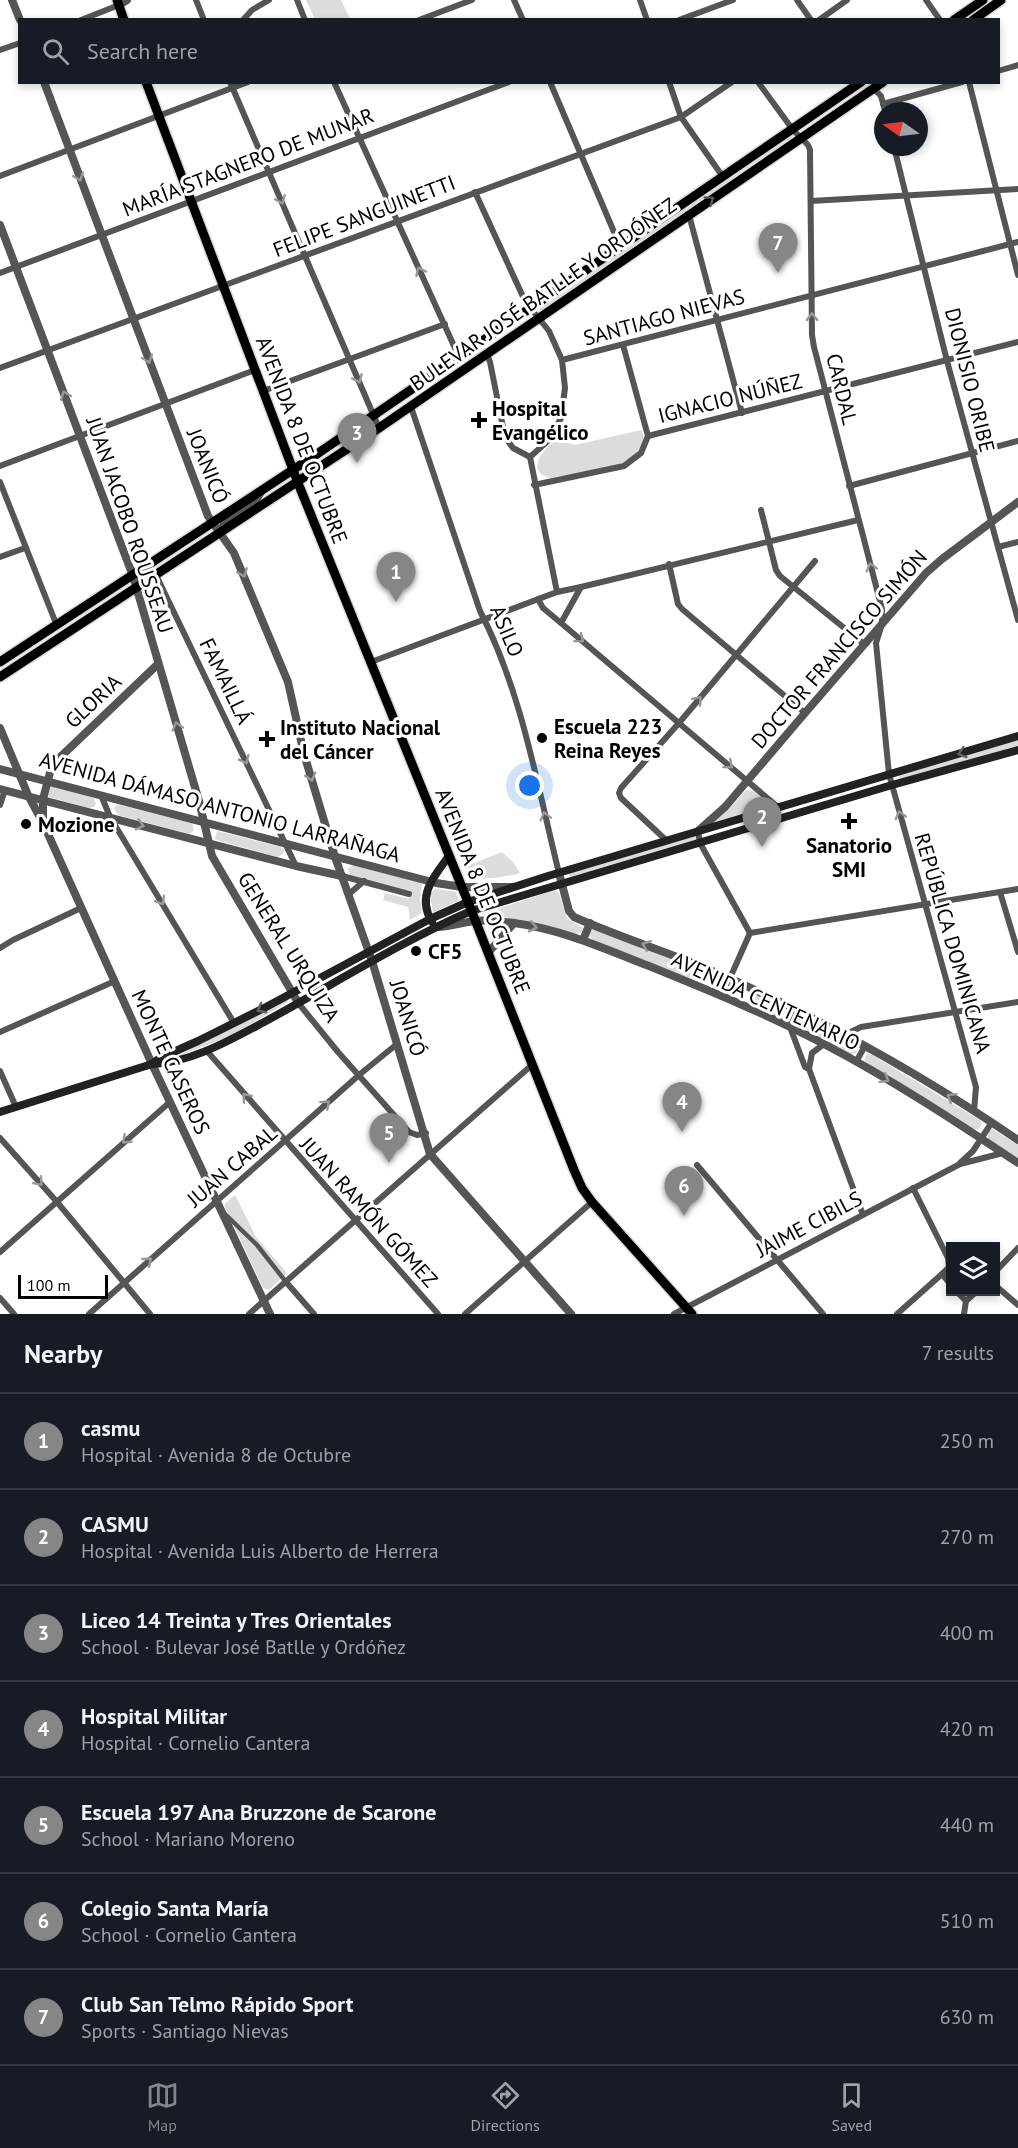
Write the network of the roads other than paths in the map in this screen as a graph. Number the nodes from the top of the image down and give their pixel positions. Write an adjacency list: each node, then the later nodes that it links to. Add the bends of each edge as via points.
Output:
1 (12, 0): 15 (street)
2 (196, 0): 18 (street)
3 (269, 0): 19 (street)
4 (297, 0): 20 (street)
5 (472, 0): 21 (street)
6 (514, 0): 22 (street)
7 (640, 0): 23 (street)
8 (733, 0): 24 (street)
9 (797, 0): 25 (street)
10 (847, 0): 26 (street)
11 (926, 0): 27 (street)
12 (983, 0): 28 (main road)
13 (1001, 0): 29 (main road)
14 (121, 2): 16 (street); 17 (main road)
15 (19, 18)
16 (85, 18)
17 (124, 18)
18 (203, 18)
19 (245, 18)
20 (304, 18)
21 (424, 18)
22 (522, 18)
23 (646, 18)
24 (684, 18)
25 (810, 18)
26 (822, 18)
27 (939, 18)
28 (957, 18)
29 (977, 18)
30 (18, 44): 31 (street)
31 (0, 50)
32 (1018, 65): 33 (street)
33 (1000, 71)
34 (45, 84): 55 (street, JOANICÓ)
35 (147, 84): 50 (main road, AVENIDA 8 DE OCTUBRE)
36 (335, 84): 53 (street)
37 (504, 84): 53 (street, MARÍA STAGNERO DE MUNAR)
38 (551, 84): 56 (street)
39 (670, 84): 51 (street)
40 (729, 84): 51 (street, FELIPE SANGUINETTI)
41 (759, 84): 52 (street)
42 (859, 84): 52 (main road, BULEVAR JOSÉ BATLLE Y ORDÓÑEZ)
43 (880, 84): 47 (main road, BULEVAR JOSÉ BATLLE Y ORDÓÑEZ)
44 (956, 84): 49 (street)
45 (969, 84): 62 (street)
46 (231, 85): 50 (street); 58 (street)
47 (874, 88): 48 (street); 54 (main road, BULEVAR JOSÉ BATLLE Y ORDÓÑEZ)
48 (883, 102)
49 (900, 102)
50 (158, 116): 55 (street); 65 (main road, AVENIDA 8 DE OCTUBRE)
51 (681, 117): 56 (street, FELIPE SANGUINETTI); 60 (street)
52 (793, 130): 54 (street); 60 (main road, BULEVAR JOSÉ BATLLE Y ORDÓÑEZ)
53 (359, 137): 58 (street, MARÍA STAGNERO DE MUNAR); 68 (street)
54 (803, 139): 66 (street, CARDAL, via 810,150); 67 (main road, BULEVAR JOSÉ BATLLE Y ORDÓÑEZ, one-way to 54)
55 (69, 151): 59 (street); 70 (street, JOANICÓ, one-way to 70)
56 (581, 154): 63 (street, FELIPE SANGUINETTI); 73 (street)
57 (896, 156): 64 (street, DIONISIO ORIBE)
58 (270, 172): 65 (street, MARÍA STAGNERO DE MUNAR); 74 (street, one-way to 74)
59 (0, 176)
60 (723, 177): 73 (main road, BULEVAR JOSÉ BATLLE Y ORDÓÑEZ)
61 (1018, 189): 62 (street)
62 (996, 191): 64 (street); 72 (street)
63 (475, 192): 68 (street, FELIPE SANGUINETTI); 81 (street)
64 (907, 195): 66 (street); 75 (street, DIONISIO ORIBE)
65 (193, 201): 70 (street, MARÍA STAGNERO DE MUNAR); 79 (main road, AVENIDA 8 DE OCTUBRE)
66 (811, 201): 80 (street, CARDAL)
67 (690, 215): 82 (main road, BULEVAR JOSÉ BATLLE Y ORDÓÑEZ); 84 (street)
68 (397, 220): 74 (street, FELIPE SANGUINETTI); 85 (street, one-way to 68)
69 (0, 225): 76 (street, JUAN JACOBO ROUSSEAU)
70 (102, 236): 76 (street, MARÍA STAGNERO DE MUNAR); 83 (street, JOANICÓ)
71 (1018, 242): 72 (street, SANTIAGO NIEVAS)
72 (1010, 244): 75 (street, SANTIAGO NIEVAS); 78 (street)
73 (620, 246): 81 (main road, BULEVAR JOSÉ BATLLE Y ORDÓÑEZ)
74 (304, 255): 79 (street, FELIPE SANGUINETTI); 91 (street)
75 (924, 266): 80 (street, SANTIAGO NIEVAS); 93 (street, DIONISIO ORIBE)
76 (16, 267): 77 (street, MARÍA STAGNERO DE MUNAR); 88 (street, JUAN JACOBO ROUSSEAU)
77 (0, 273)
78 (1018, 275)
79 (225, 286): 83 (street, FELIPE SANGUINETTI); 95 (main road, AVENIDA 8 DE OCTUBRE)
80 (811, 294): 84 (street, SANTIAGO NIEVAS); 97 (street, CARDAL, one-way to 80, via 812,335)
81 (531, 309): 82 (street); 90 (main road, BULEVAR JOSÉ BATLLE Y ORDÓÑEZ)
82 (538, 318): 89 (main road, BULEVAR JOSÉ BATLLE Y ORDÓÑEZ); 92 (street, via 549,331)
83 (133, 319): 88 (street, FELIPE SANGUINETTI); 98 (street, JOANICÓ, one-way to 98)
84 (718, 320): 87 (street, SANTIAGO NIEVAS); 100 (street)
85 (445, 324): 90 (street); 91 (street)
86 (1018, 342): 93 (street, IGNACIO NÚÑEZ)
87 (623, 345): 92 (street, SANTIAGO NIEVAS); 104 (street)
88 (47, 350): 94 (street, FELIPE SANGUINETTI); 103 (street, JUAN JACOBO ROUSSEAU, one-way to 88)
89 (487, 354): 99 (main road, BULEVAR JOSÉ BATLLE Y ORDÓÑEZ); 107 (street, via 505,437 513,448)
90 (459, 357): 99 (main road, via 461,363 424,391); 101 (main road, BULEVAR JOSÉ BATLLE Y ORDÓÑEZ)
91 (349, 360): 96 (street); 101 (street, one-way to 101)
92 (562, 360): 107 (street, via 565,388 561,417 550,439)
93 (947, 361): 97 (street, IGNACIO NÚÑEZ); 106 (street, DIONISIO ORIBE)
94 (0, 368)
95 (255, 370): 96 (main road, AVENIDA 8 DE OCTUBRE); 98 (street)
96 (263, 391): 109 (main road, AVENIDA 8 DE OCTUBRE)
97 (825, 391): 100 (street, IGNACIO NÚÑEZ); 113 (street, CARDAL)
98 (165, 405): 103 (street); 119 (street, JOANICÓ)
99 (413, 405): 102 (main road, BULEVAR JOSÉ BATLLE Y ORDÓÑEZ); 135 (street, ASILO)
100 (742, 413): 104 (street, IGNACIO NÚÑEZ)
101 (374, 415): 102 (street); 109 (main road, BULEVAR JOSÉ BATLLE Y ORDÓÑEZ)
102 (379, 428): 111 (main road, BULEVAR JOSÉ BATLLE Y ORDÓÑEZ)
103 (80, 436): 108 (street); 129 (street, JUAN JACOBO ROUSSEAU)
104 (648, 436): 112 (street, IGNACIO NÚÑEZ, via 641,453 624,466)
105 (1018, 441): 106 (street)
106 (972, 454): 113 (street); 118 (street, DIONISIO ORIBE)
107 (530, 457): 112 (street)
108 (0, 466)
109 (293, 469): 111 (main road, AVENIDA 8 DE OCTUBRE); 114 (main road, BULEVAR JOSÉ BATLLE Y ORDÓÑEZ)
110 (0, 482): 124 (street)
111 (298, 483): 120 (main road, BULEVAR JOSÉ BATLLE Y ORDÓÑEZ); 146 (main road, AVENIDA 8 DE OCTUBRE)
112 (534, 485): 133 (street)
113 (849, 486): 117 (street, CARDAL)
114 (262, 490): 119 (main road, BULEVAR JOSÉ BATLLE Y ORDÓÑEZ); 120 (street, BULEVAR JOSÉ BATLLE Y ORDÓÑEZ, via 255,502 224,523)
115 (1018, 502): 118 (street, DOCTOR FRANCISCO SIMÓN)
116 (761, 510): 121 (street)
117 (858, 520): 121 (street); 138 (street, CARDAL, one-way to 117, via 882,609)
118 (990, 522): 123 (street, DIONISIO ORIBE); 138 (street, DOCTOR FRANCISCO SIMÓN, via 926,573)
119 (213, 523): 120 (street, JOANICÓ); 129 (main road, BULEVAR JOSÉ BATLLE Y ORDÓÑEZ)
120 (221, 532): 128 (main road, BULEVAR JOSÉ BATLLE Y ORDÓÑEZ); 176 (street, JOANICÓ, one-way to 176, via 234,553 288,682 304,754)
121 (769, 541): 127 (street); 131 (street, via 777,572)
122 (1018, 542): 123 (street)
123 (998, 547): 136 (street, DIONISIO ORIBE)
124 (25, 548): 125 (street); 140 (street)
125 (0, 557)
126 (815, 561): 131 (street)
127 (669, 564): 130 (street); 144 (street, via 678,604)
128 (156, 575): 132 (main road, BULEVAR JOSÉ BATLLE Y ORDÓÑEZ); 174 (street, FAMAILLÁ, one-way to 174)
129 (133, 576): 132 (street, JUAN JACOBO ROUSSEAU); 139 (main road, via 129,586 87,615); 140 (main road, BULEVAR JOSÉ BATLLE Y ORDÓÑEZ)
130 (581, 587): 133 (street); 137 (street)
131 (794, 587): 142 (street); 144 (street)
132 (136, 588): 139 (main road, BULEVAR JOSÉ BATLLE Y ORDÓÑEZ); 147 (street, JUAN JACOBO ROUSSEAU)
133 (556, 592): 134 (street)
134 (538, 599): 135 (street); 137 (street)
135 (484, 620): 146 (street); 178 (street, ASILO, one-way to 135, via 513,692)
136 (1018, 620)
137 (561, 623): 151 (street, one-way to 151)
138 (882, 624): 141 (street, CARDAL); 142 (street, DOCTOR FRANCISCO SIMÓN)
139 (81, 625): 149 (main road, BULEVAR JOSÉ BATLLE Y ORDÓÑEZ)
140 (57, 626): 143 (main road, BULEVAR JOSÉ BATLLE Y ORDÓÑEZ)
141 (876, 643): 142 (street); 157 (street, CARDAL)
142 (864, 644): 150 (street, DOCTOR FRANCISCO SIMÓN)
143 (23, 647): 145 (main road, BULEVAR JOSÉ BATLLE Y ORDÓÑEZ); 148 (main road)
144 (736, 655): 150 (street); 151 (street, one-way to 144)
145 (0, 662)
146 (371, 662): 175 (main road, AVENIDA 8 DE OCTUBRE)
147 (159, 664): 158 (street, GLORIA, via 57,759); 169 (street, JUAN JACOBO ROUSSEAU, one-way to 147)
148 (0, 670)
149 (0, 677)
150 (805, 712): 159 (street, DOCTOR FRANCISCO SIMÓN)
151 (679, 723): 159 (street, one-way to 159); 171 (street, via 619,793)
152 (0, 728): 156 (street, MONTE CASEROS)
153 (1018, 736): 157 (main road, one-way to 157)
154 (1018, 750): 160 (main road)
155 (0, 769): 156 (street, AVENIDA DÁMASO ANTONIO LARRAÑAGA)
156 (19, 774): 158 (street, AVENIDA DÁMASO ANTONIO LARRAÑAGA); 162 (street, MONTE CASEROS)
157 (889, 774): 160 (street, CARDAL); 166 (main road)
158 (47, 780): 163 (street, AVENIDA DÁMASO ANTONIO LARRAÑAGA); 164 (street, GLORIA)
159 (747, 781): 166 (street); 170 (street, DOCTOR FRANCISCO SIMÓN)
160 (892, 785): 173 (main road); 189 (street, REPÚBLICA DOMINICANA, one-way to 160)
161 (2, 790): 162 (street, AVENIDA DÁMASO ANTONIO LARRAÑAGA); 165 (street)
162 (28, 795): 164 (street, AVENIDA DÁMASO ANTONIO LARRAÑAGA); 168 (street, MONTE CASEROS)
163 (101, 795): 167 (street); 169 (street, AVENIDA DÁMASO ANTONIO LARRAÑAGA)
164 (43, 799): 167 (street, AVENIDA DÁMASO ANTONIO LARRAÑAGA); 168 (street, MONTE CASEROS)
165 (0, 805)
166 (779, 808): 170 (main road)
167 (110, 817): 172 (street, AVENIDA DÁMASO ANTONIO LARRAÑAGA, one-way to 172); 212 (street, one-way to 212)
168 (44, 823): 191 (street, MONTE CASEROS)
169 (204, 823): 172 (street, JUAN JACOBO ROUSSEAU); 174 (street, AVENIDA DÁMASO ANTONIO LARRAÑAGA)
170 (698, 831): 171 (main road); 173 (street)
171 (667, 841): 178 (main road)
172 (208, 843): 177 (street, AVENIDA DÁMASO ANTONIO LARRAÑAGA); 206 (street, GENERAL URQUIZA, via 215,863)
173 (700, 843): 182 (main road); 197 (street)
174 (286, 844): 176 (street, AVENIDA DÁMASO ANTONIO LARRAÑAGA); 177 (street, FAMAILLÁ)
175 (449, 856): 181 (main road); 183 (main road, AVENIDA 8 DE OCTUBRE)
176 (335, 857): 179 (street, JOANICÓ); 181 (street, AVENIDA DÁMASO ANTONIO LARRAÑAGA)
177 (296, 866): 179 (street, AVENIDA DÁMASO ANTONIO LARRAÑAGA)
178 (559, 873): 182 (street, AVENIDA CENTENARIO); 184 (main road)
179 (342, 876): 180 (street, AVENIDA DÁMASO ANTONIO LARRAÑAGA); 187 (street, JOANICÓ)
180 (364, 881): 187 (street); 188 (street, AVENIDA DÁMASO ANTONIO LARRAÑAGA)
181 (430, 881): 183 (street, AVENIDA DÁMASO ANTONIO LARRAÑAGA); 192 (main road, via 425,898)
182 (562, 883): 190 (main road); 195 (street, AVENIDA CENTENARIO, via 572,914)
183 (462, 887): 184 (street, AVENIDA DÁMASO ANTONIO LARRAÑAGA); 190 (main road, AVENIDA 8 DE OCTUBRE)
184 (512, 887): 190 (main road)
185 (1018, 889): 186 (street)
186 (1000, 892): 189 (street); 201 (street)
187 (349, 894): 200 (street, JOANICÓ)
188 (410, 894)
189 (925, 904): 197 (street); 211 (street, REPÚBLICA DOMINICANA)
190 (470, 906): 192 (main road); 193 (main road, AVENIDA 8 DE OCTUBRE); 196 (main road)
191 (81, 908): 199 (street); 205 (street, MONTE CASEROS)
192 (430, 919): 196 (main road); 200 (main road)
193 (475, 921): 194 (street, AVENIDA CENTENARIO); 196 (street, AVENIDA CENTENARIO); 202 (main road, AVENIDA 8 DE OCTUBRE)
194 (514, 923): 198 (street, AVENIDA CENTENARIO, one-way to 198); 202 (street)
195 (590, 923): 198 (street); 204 (street, AVENIDA CENTENARIO, one-way to 195)
196 (437, 927): 203 (main road)
197 (750, 933): 204 (street)
198 (583, 940): 207 (street, AVENIDA CENTENARIO)
199 (0, 948)
200 (368, 951): 203 (street, JOANICÓ); 206 (main road)
201 (1018, 952)
202 (488, 953): 222 (main road, AVENIDA 8 DE OCTUBRE)
203 (372, 961): 209 (main road); 216 (street, JOANICÓ)
204 (730, 979): 207 (street); 210 (street, AVENIDA CENTENARIO)
205 (115, 981): 214 (street); 221 (street, MONTE CASEROS)
206 (292, 992): 209 (street, GENERAL URQUIZA); 212 (main road, one-way to 212)
207 (722, 996): 213 (street, AVENIDA CENTENARIO)
208 (1018, 1002): 211 (street)
209 (299, 1004): 219 (main road); 225 (street, GENERAL URQUIZA)
210 (797, 1011): 213 (street); 215 (street, AVENIDA CENTENARIO)
211 (955, 1013): 215 (street, via 861,1027); 228 (street, REPÚBLICA DOMINICANA, via 976,1087)
212 (234, 1023): 221 (main road)
213 (790, 1027): 217 (street, AVENIDA CENTENARIO); 223 (street)
214 (0, 1032)
215 (844, 1035): 218 (street, AVENIDA CENTENARIO)
216 (397, 1044): 225 (street, JUAN CABAL); 231 (street, JOANICÓ)
217 (824, 1044): 220 (street, AVENIDA CENTENARIO); 223 (street, via 812,1053)
218 (865, 1046): 220 (street); 228 (street, AVENIDA CENTENARIO, one-way to 218)
219 (206, 1050): 221 (main road); 235 (street, JUAN RAMÓN GÓMEZ, one-way to 219)
220 (856, 1062): 233 (street, AVENIDA CENTENARIO, one-way to 233)
221 (152, 1064): 226 (street, MONTE CASEROS); 227 (main road)
222 (533, 1064): 237 (street); 244 (main road, AVENIDA 8 DE OCTUBRE, via 574,1170)
223 (809, 1069): 246 (street)
224 (0, 1071): 227 (street)
225 (359, 1075): 231 (street, GENERAL URQUIZA, via 409,1132); 235 (street, JUAN CABAL, one-way to 225)
226 (170, 1102): 242 (street, MONTE CASEROS); 243 (street, one-way to 243)
227 (16, 1107): 229 (main road)
228 (974, 1111): 230 (street, AVENIDA CENTENARIO)
229 (0, 1112)
230 (992, 1122): 233 (street, JAIME CIBILS); 234 (street, AVENIDA CENTENARIO)
231 (426, 1133): 237 (street, JOANICÓ)
232 (0, 1138): 243 (street, one-way to 243)
233 (981, 1138): 236 (street, AVENIDA CENTENARIO); 239 (street, JAIME CIBILS)
234 (1018, 1140)
235 (285, 1141): 242 (street, JUAN CABAL); 247 (street, JUAN RAMÓN GÓMEZ)
236 (1003, 1153): 238 (street, AVENIDA CENTENARIO); 239 (street, JAIME CIBILS)
237 (430, 1154): 247 (street); 251 (street)
238 (1018, 1163)
239 (960, 1164): 241 (street, JAIME CIBILS)
240 (697, 1165): 250 (street)
241 (913, 1188): 246 (street, JAIME CIBILS); 253 (street, via 949,1261)
242 (216, 1201): 245 (street, MONTE CASEROS); 255 (street, JUAN CABAL, one-way to 242)
243 (57, 1202): 249 (street); 255 (street)
244 (592, 1202): 251 (street); 264 (main road, AVENIDA 8 DE OCTUBRE)
245 (220, 1210): 256 (street, via 257,1245); 261 (street, MONTE CASEROS)
246 (862, 1215): 250 (street, JAIME CIBILS)
247 (356, 1221): 256 (street); 271 (street, JUAN RAMÓN GÓMEZ)
248 (1018, 1248): 252 (street)
249 (0, 1252)
250 (776, 1260): 264 (street, JAIME CIBILS); 275 (street)
251 (524, 1261): 272 (street); 273 (street)
252 (1000, 1267)
253 (942, 1274): 254 (street); 276 (street)
254 (946, 1278)
255 (124, 1282): 266 (street, JUAN CABAL); 267 (street)
256 (285, 1282): 261 (street); 270 (street)
257 (1000, 1289): 263 (street)
258 (961, 1296): 262 (street)
259 (972, 1296): 262 (street)
260 (0, 1298): 265 (street)
261 (264, 1301): 268 (street); 269 (street, MONTE CASEROS)
262 (966, 1301): 277 (street)
263 (1018, 1305)
264 (689, 1311): 274 (street, JAIME CIBILS)
265 (14, 1314)
266 (89, 1314)
267 (150, 1314)
268 (249, 1314)
269 (270, 1314)
270 (314, 1314)
271 (438, 1314)
272 (465, 1314)
273 (571, 1314)
274 (674, 1314)
275 (823, 1314)
276 (897, 1314)
277 (964, 1314)

